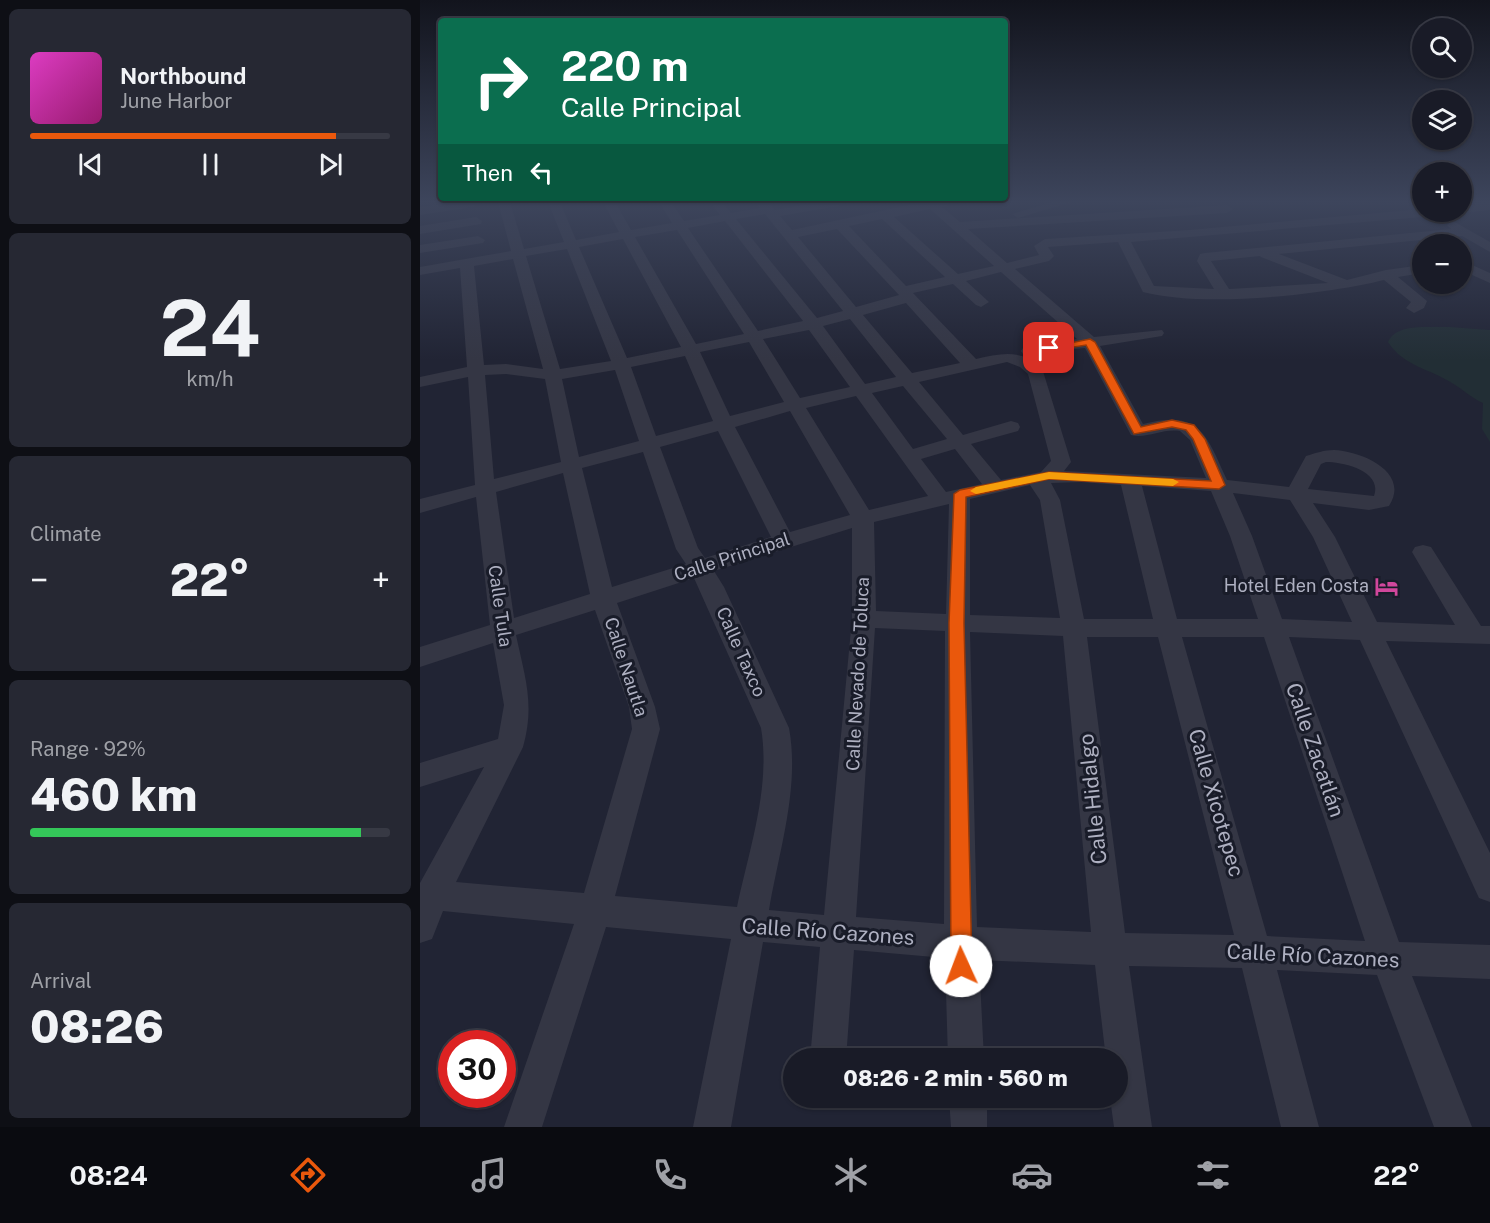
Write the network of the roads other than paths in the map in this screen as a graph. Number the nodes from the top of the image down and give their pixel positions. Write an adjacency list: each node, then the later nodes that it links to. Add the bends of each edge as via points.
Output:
1 (511, 255): 15 (street)
2 (520, 255): 38 (street, Calle Nautla)
3 (576, 255): 35 (street, Calle Taxco)
4 (638, 255): 33 (street)
5 (701, 255): 31 (street)
6 (758, 255): 29 (street)
7 (805, 255): 28 (street)
8 (869, 255): 24 (street)
9 (930, 255): 21 (street)
10 (991, 255): 16 (street)
11 (1046, 255): 16 (street)
12 (1131, 255): 25 (street, via 1153,292)
13 (1227, 255): 25 (street, via 1205,257 1204,261)
14 (1269, 255): 23 (street)
15 (467, 262): 19 (street); 37 (street, Calle Tula)
16 (1006, 266): 21 (street); 32 (street)
17 (1412, 270): 20 (street)
18 (1472, 270): 22 (street)
19 (420, 271)
20 (1386, 274): 23 (street); 27 (street, via 1419,302)
21 (957, 278): 24 (street); 26 (street)
22 (1490, 279)
23 (1346, 285): 25 (street)
24 (907, 294): 28 (street); 36 (street)
25 (1225, 294)
26 (981, 302)
27 (1414, 308)
28 (854, 314): 29 (street); 39 (street)
29 (813, 324): 31 (street); 41 (street)
30 (1156, 333): 32 (street)
31 (754, 337): 33 (street); 42 (street)
32 (1090, 342): 34 (street); 51 (street, Calle Zacatlán, via 1138,431 1172,423 1190,427)
33 (691, 350): 35 (street); 43 (street)
34 (1029, 351)
35 (621, 364): 38 (street); 46 (street, Calle Taxco)
36 (971, 364): 39 (street); 49 (street, Calle Hidalgo, via 1008,357 1026,363 1036,372)
37 (476, 370): 38 (street); 40 (street); 53 (street, Calle Tula)
38 (553, 375): 48 (street, Calle Nautla)
39 (908, 379): 41 (street); 45 (street)
40 (420, 382)
41 (862, 389): 42 (street); 47 (street)
42 (793, 405): 43 (street); 57 (street)
43 (724, 424): 46 (street); 58 (street)
44 (1011, 427): 45 (street)
45 (959, 442): 47 (street); 52 (street)
46 (648, 444): 48 (street); 60 (street, Calle Taxco, via 687,549)
47 (909, 456): 55 (street)
48 (571, 464): 53 (street); 61 (street, Calle Nautla)
49 (1048, 472): 50 (street, Calle Principal); 52 (street, Calle Principal); 65 (street, Calle Hidalgo)
50 (1130, 480): 51 (street, Calle Principal); 64 (street, Calle Xicotepec)
51 (1219, 485): 54 (street, Calle Principal); 66 (street, Calle Zacatlán)
52 (995, 486): 55 (street, Calle Principal)
53 (485, 488): 56 (street); 67 (street, Calle Tula)
54 (1296, 493): 54 (street, Calle Principal, via 1369,502 1382,501 1387,494 1381,476 1356,460 1329,453 1313,460); 68 (street, via 1324,537)
55 (950, 497): 57 (street, Calle Principal); 63 (street)
56 (420, 506)
57 (863, 518): 58 (street, Calle Principal); 62 (street, Calle Nevado de Toluca)
58 (784, 541): 60 (street, Calle Principal)
59 (1423, 552): 69 (street)
60 (699, 568): 61 (street, Calle Principal); 76 (street, Calle Taxco, via 712,587 775,728 779,751 778,776)
61 (603, 598): 67 (street, Calle Principal); 75 (street, Calle Nautla, via 642,707 646,729)
62 (864, 619): 63 (street); 78 (street, Calle Nevado de Toluca)
63 (957, 623): 65 (street); 79 (street)
64 (1166, 627): 65 (street); 66 (street); 81 (street, Calle Xicotepec)
65 (1074, 628): 80 (street, Calle Hidalgo)
66 (1273, 628): 68 (street); 82 (street, Calle Zacatlán)
67 (503, 629): 70 (street, Calle Principal); 71 (street, Calle Tula, via 517,705)
68 (1370, 633): 69 (street); 73 (street)
69 (1482, 635)
70 (420, 657)
71 (509, 747): 72 (street); 74 (street, Calle Tula)
72 (420, 775)
73 (1490, 887)
74 (427, 897): 75 (street, Calle Río Cazones); 77 (street, Calle Tula)
75 (595, 910): 76 (street, Calle Río Cazones); 86 (street, Calle Nautla)
76 (749, 926): 78 (street, Calle Río Cazones); 87 (street, Calle Taxco)
77 (420, 927)
78 (840, 932): 79 (street, Calle Río Cazones); 84 (street, Calle Nevado de Toluca)
79 (960, 942): 80 (street, Calle Río Cazones); 85 (street)
80 (1110, 950): 81 (street, Calle Río Cazones); 88 (street, Calle Hidalgo)
81 (1257, 952): 82 (street, Calle Río Cazones); 89 (street, Calle Xicotepec)
82 (1389, 960): 83 (street, Calle Río Cazones); 90 (street, Calle Zacatlán)
83 (1490, 962)
84 (829, 1048)
85 (965, 1048)
86 (523, 1127)
87 (712, 1127)
88 (1133, 1127)
89 (1300, 1127)
90 (1454, 1127)

